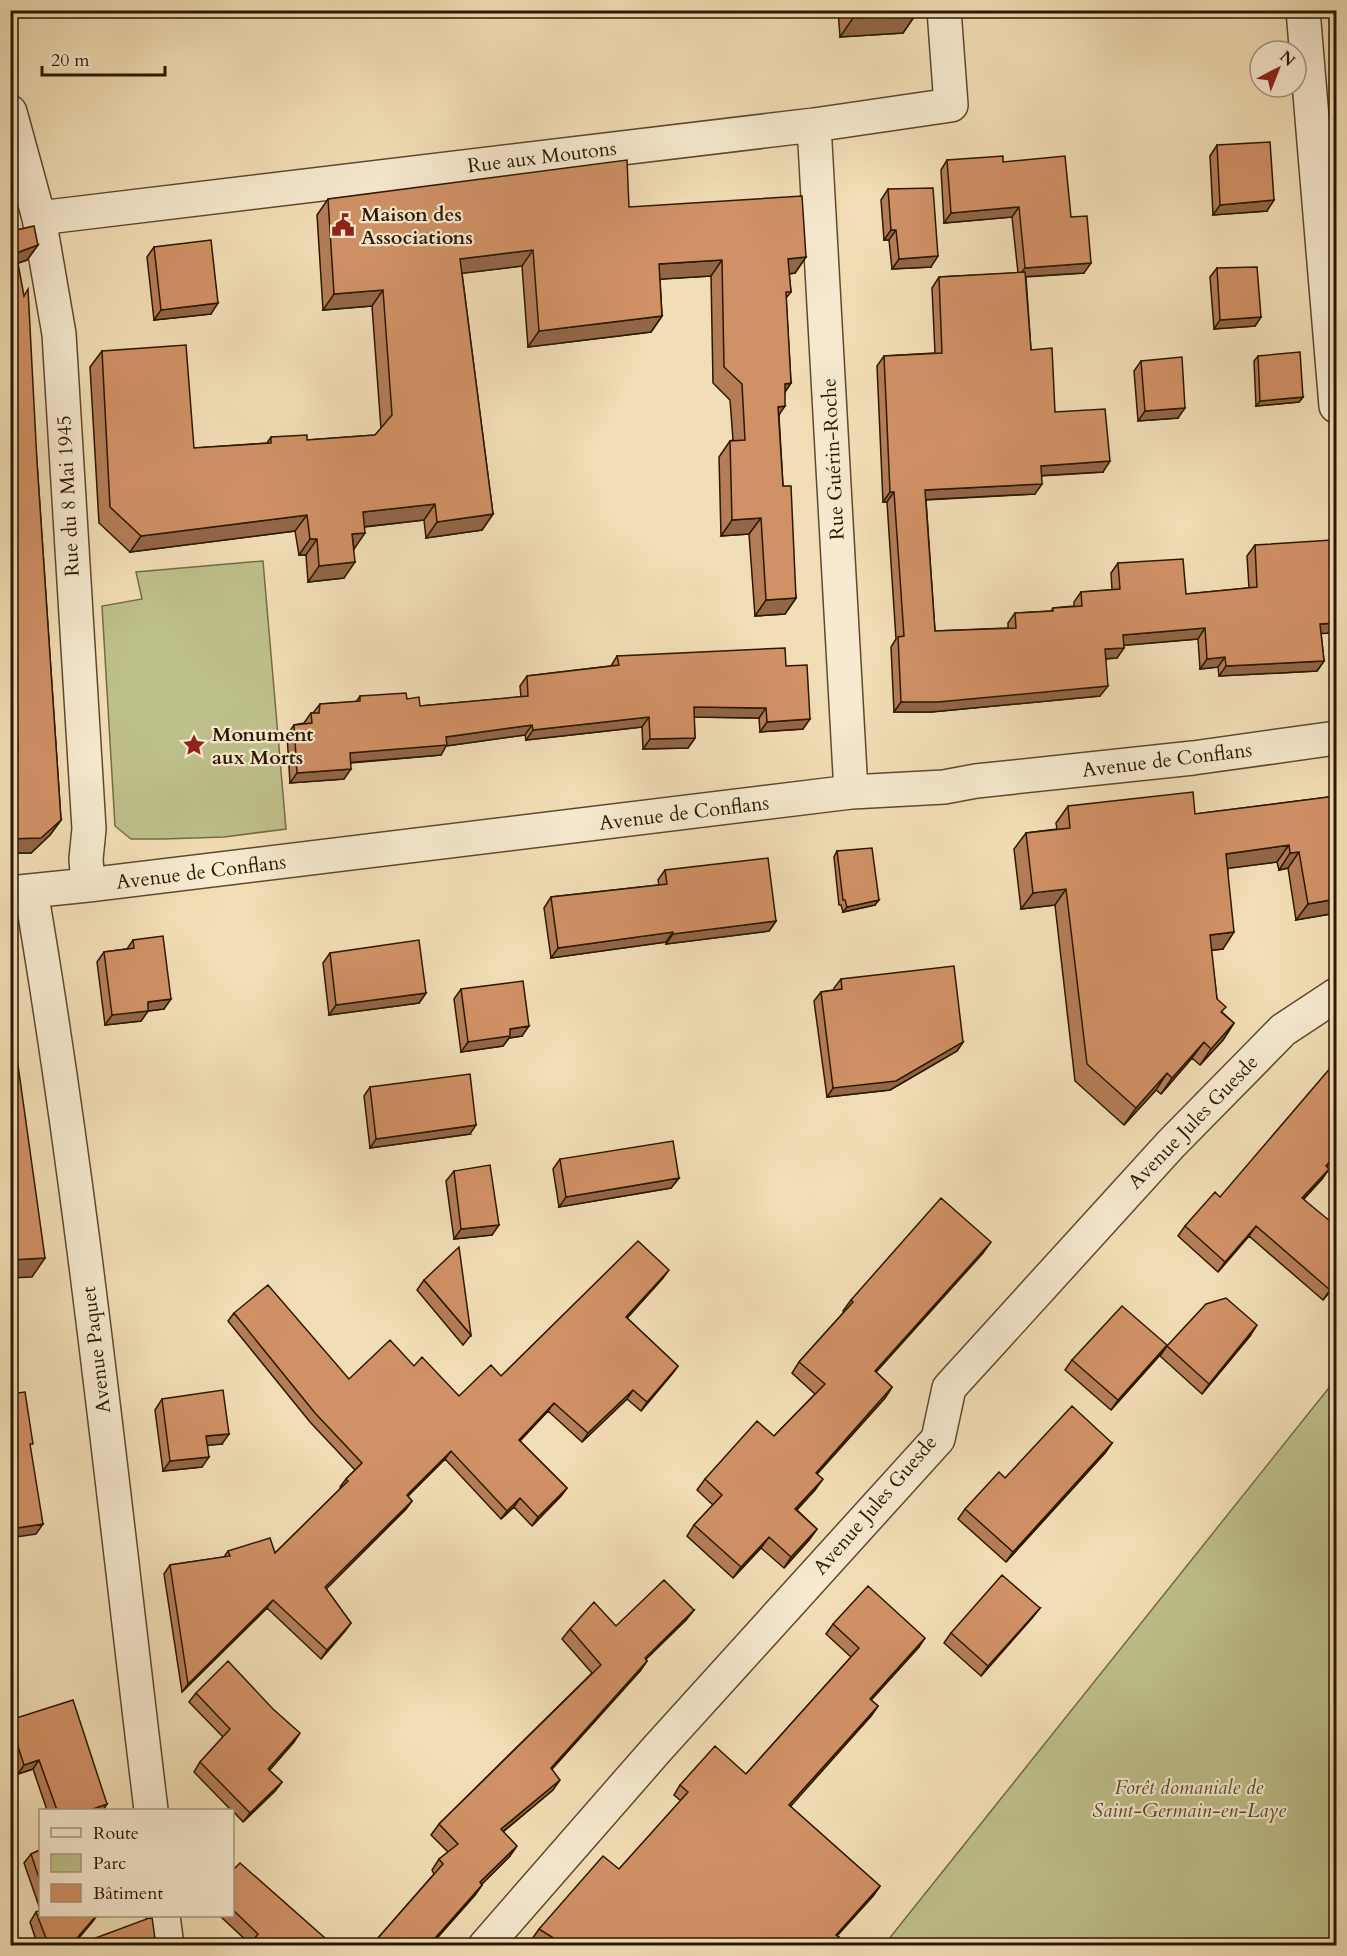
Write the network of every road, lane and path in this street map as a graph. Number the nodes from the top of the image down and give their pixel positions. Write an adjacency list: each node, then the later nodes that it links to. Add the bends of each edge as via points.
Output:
1 (944, 10): 4 (street, Rue aux Moutons, via 951,105)
2 (1303, 10): 6 (street)
3 (10, 112): 5 (street, Rue du 8 Mai 1945)
4 (814, 125): 5 (street, Rue aux Moutons); 8 (street, Rue Guérin-Roche)
5 (39, 218): 9 (street, Rue du 8 Mai 1945, via 58,334 89,828)
6 (1336, 406)
7 (1336, 738): 8 (street, Avenue de Conflans, via 944,787)
8 (851, 792): 9 (street, Avenue de Conflans)
9 (88, 885): 10 (street, Avenue de Conflans)
10 (21, 892): 12 (street, Avenue Paquet, via 50,1006)
11 (1336, 995): 15 (street, Avenue Jules Guesde, via 1275,1038 1119,1198 964,1371 949,1388 938,1438)
12 (151, 1809)
13 (163, 1917): 14 (street)
14 (167, 1946)
15 (485, 1946)

